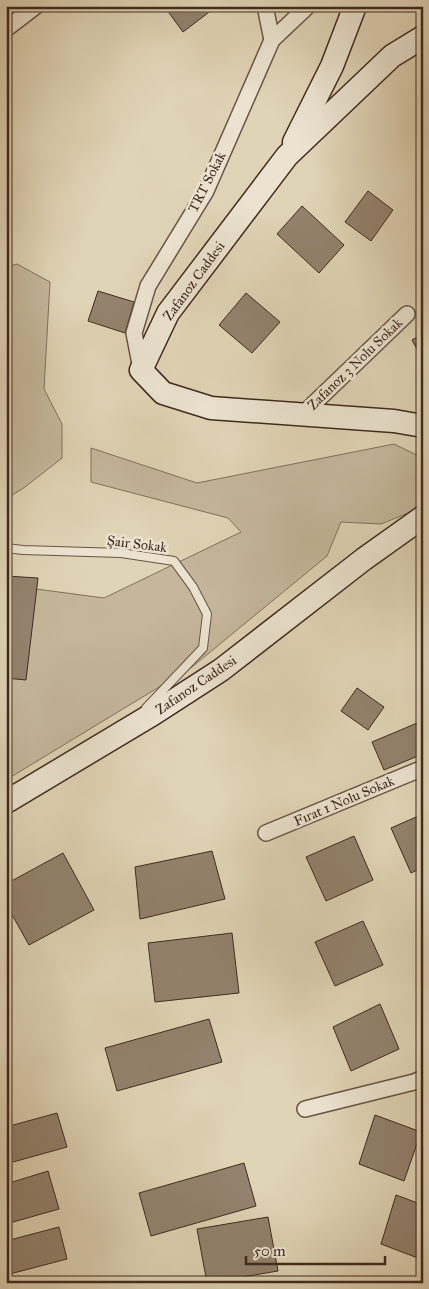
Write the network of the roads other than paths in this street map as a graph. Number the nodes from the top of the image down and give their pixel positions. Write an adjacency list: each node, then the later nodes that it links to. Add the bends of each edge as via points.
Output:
1 (36, 6): 5 (street)
2 (265, 6): 7 (street)
3 (308, 6): 7 (street, TRT Sokak)
4 (356, 6): 8 (street, via 332,66)
5 (6, 29)
6 (423, 37): 8 (street, Zafanoz Caddesi, via 392,56)
7 (272, 40): 10 (street, TRT Sokak, via 206,190 148,286 134,333)
8 (287, 156): 10 (street, Zafanoz Caddesi, via 168,313)
9 (407, 314): 11 (street, Zafanoz 3 Nolu Sokak)
10 (142, 370): 11 (street, via 163,392 210,408)
11 (303, 414): 12 (street)
12 (423, 426)
13 (423, 517): 15 (street, Zafanoz Caddesi, via 221,670)
14 (6, 548): 15 (lane, Şair Sokak, via 121,553 174,562 193,586 207,614 203,648)
15 (124, 731): 17 (street, Zafanoz Caddesi)
16 (423, 768): 18 (street, Fırat 1 Nolu Sokak)
17 (6, 802)
18 (266, 833)
19 (423, 1078): 20 (street)
20 (305, 1109)

